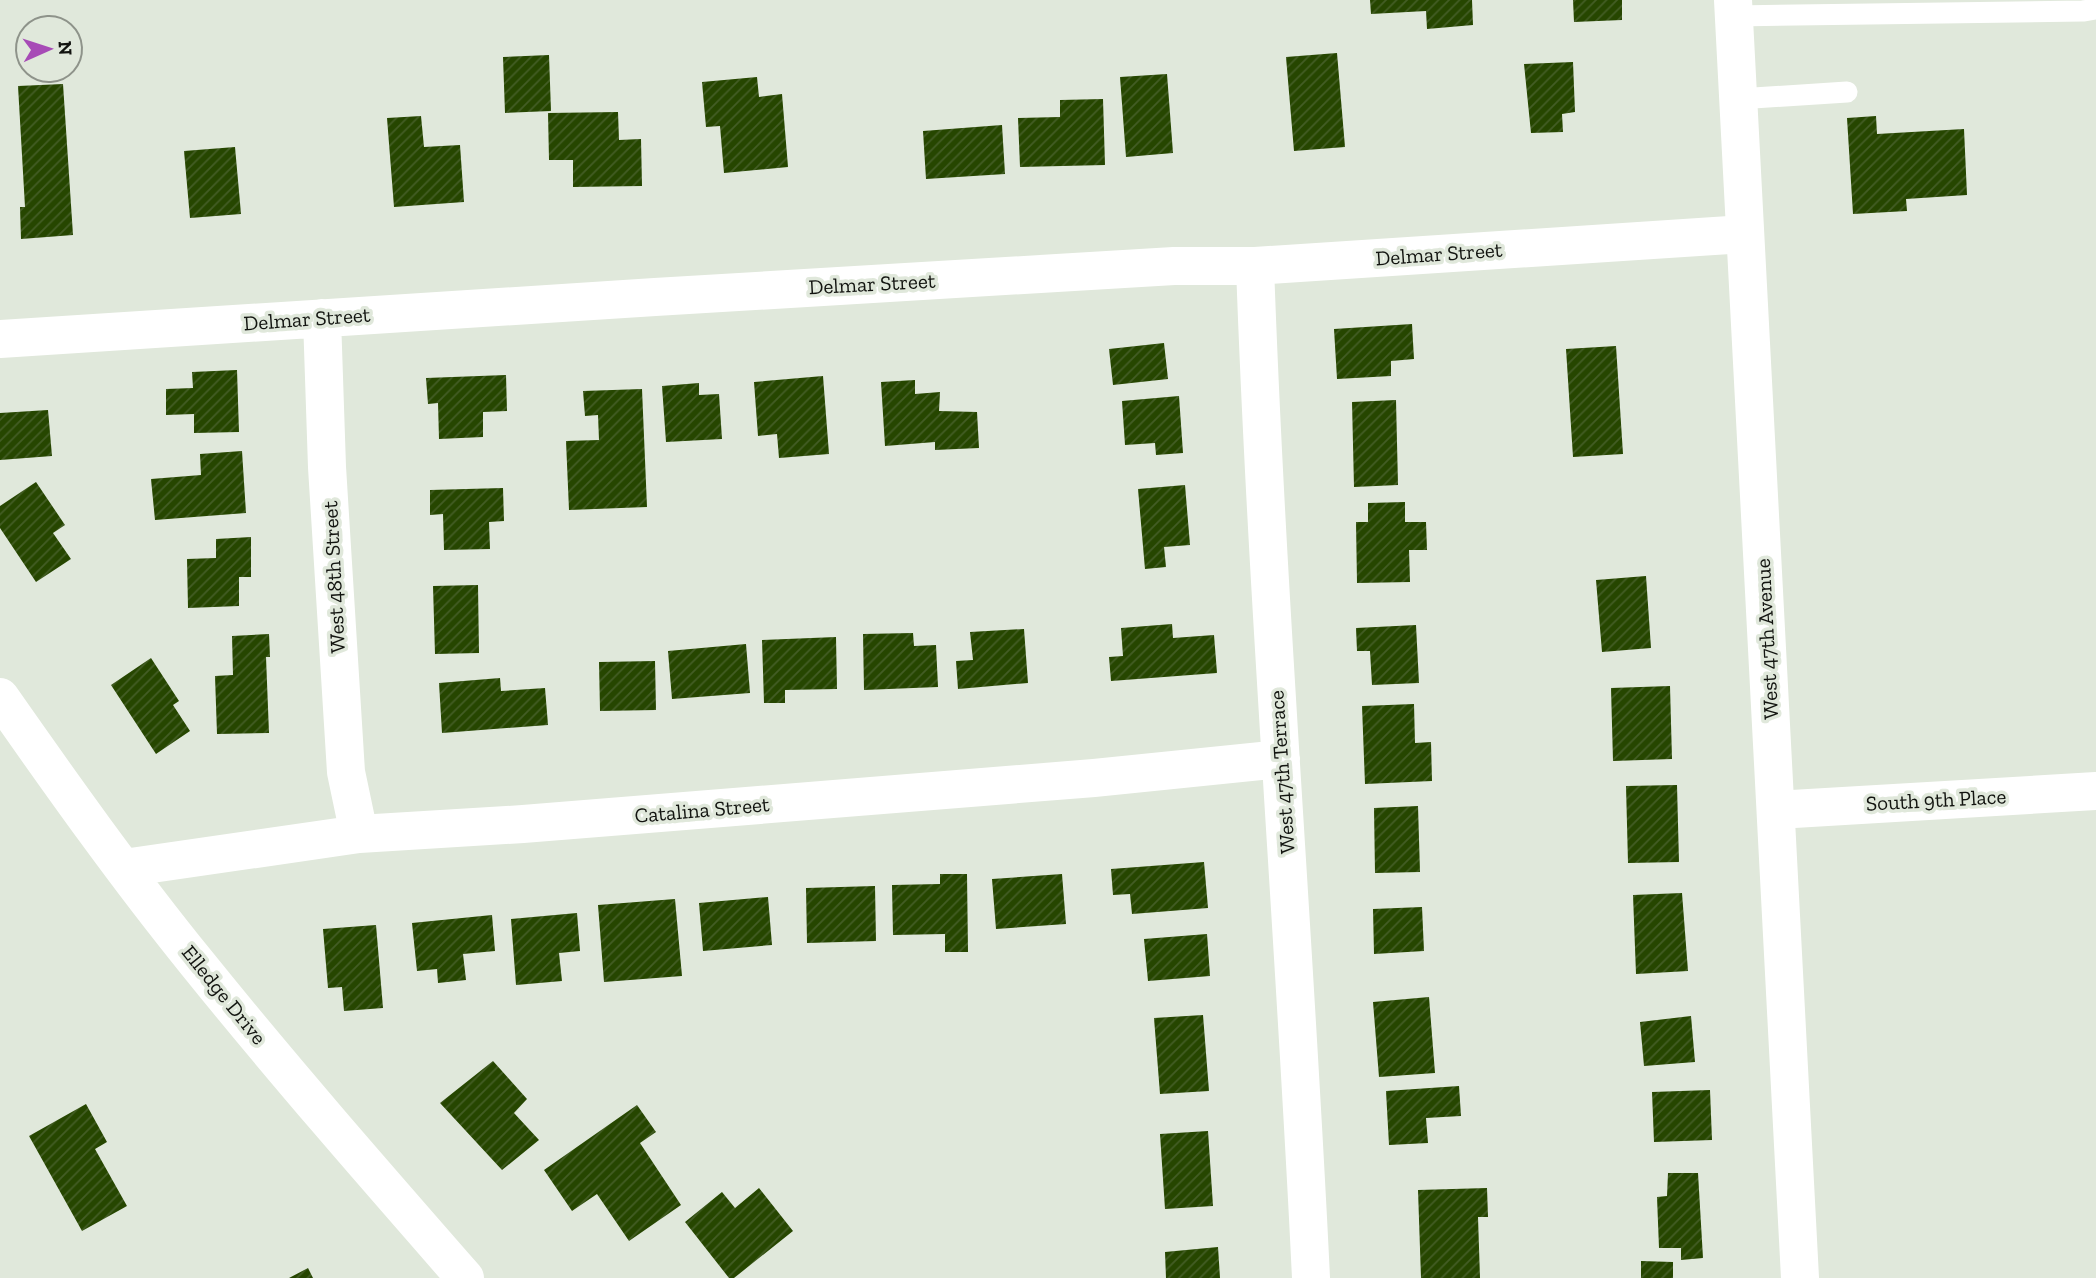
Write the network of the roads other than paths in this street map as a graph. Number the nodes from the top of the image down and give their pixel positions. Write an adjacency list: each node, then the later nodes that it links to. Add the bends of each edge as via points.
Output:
1 (1733, 8): 2 (lane); 4 (street, West 47th Avenue)
2 (2096, 9)
3 (1847, 92): 4 (lane)
4 (1738, 99): 5 (street, West 47th Avenue)
5 (1745, 234): 6 (street, Delmar Street); 12 (street, West 47th Avenue)
6 (1255, 266): 7 (street, Delmar Street, via 1174,266); 10 (street, West 47th Terrace)
7 (322, 318): 8 (street, Delmar Street); 13 (street, West 48th Street, via 346,772)
8 (0, 339)
9 (0, 697): 14 (street, Elledge Drive)
10 (1281, 759): 13 (street, Catalina Street, via 1094,778); 16 (street, West 47th Terrace)
11 (2096, 791): 12 (street, South 9th Place)
12 (1776, 810): 17 (street, West 47th Avenue)
13 (359, 834): 14 (street, Catalina Street)
14 (124, 868): 15 (street, Elledge Drive, via 301,1090)
15 (465, 1278)
16 (1311, 1278)
17 (1800, 1278)

